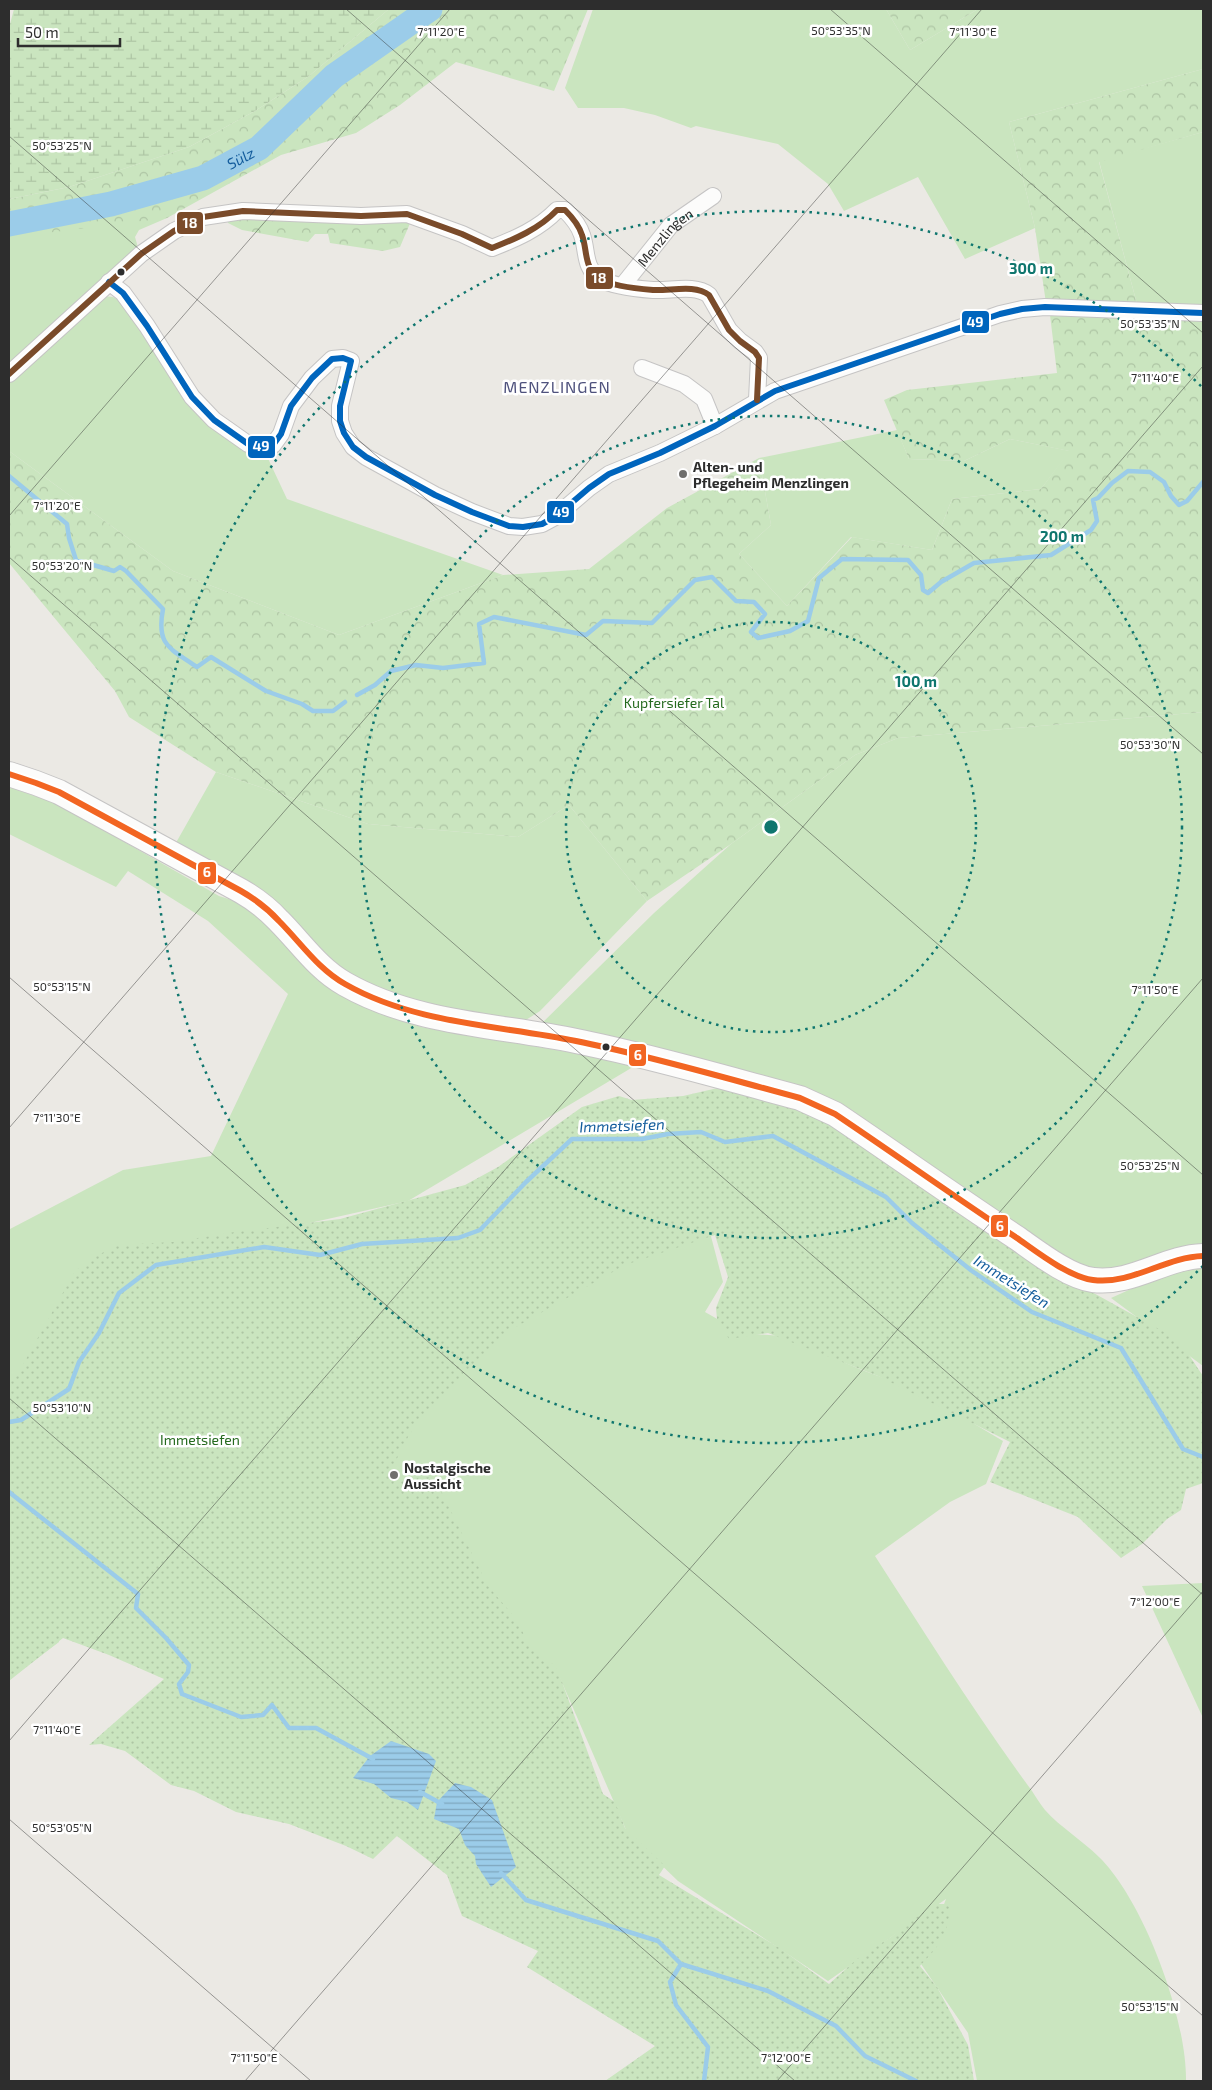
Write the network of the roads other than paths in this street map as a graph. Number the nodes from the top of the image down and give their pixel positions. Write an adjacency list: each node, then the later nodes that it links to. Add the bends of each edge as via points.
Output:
1 (714, 196): 3 (street, Menzlingen, via 671,225)
2 (109, 282): 3 (street, Menzlingen, via 157,242 193,221 212,215 244,211 361,216 407,214 492,248 533,229 557,210 565,210 579,228 591,271 609,283); 6 (street, Menzlingen); 8 (street, via 123,293 147,326 192,397 214,420 248,444 268,448 273,445 281,434 291,406 312,378 332,359 343,358 351,362 340,406 340,421 353,447 435,495 509,526 542,524 555,518 610,474)
3 (623, 285): 7 (street, Menzlingen, via 654,290 696,290 710,295 729,330 758,358)
4 (1203, 313): 7 (street, via 1037,307 1000,314)
5 (642, 368): 8 (street, via 684,384 704,399)
6 (9, 374)
7 (757, 400): 8 (street)
8 (715, 426)
9 (9, 774): 10 (street, via 59,792 241,891 267,910 336,978 382,1000 452,1021 574,1040 817,1104 1036,1250 1074,1274 1091,1280 1128,1277 1175,1260)
10 (1203, 1256)

